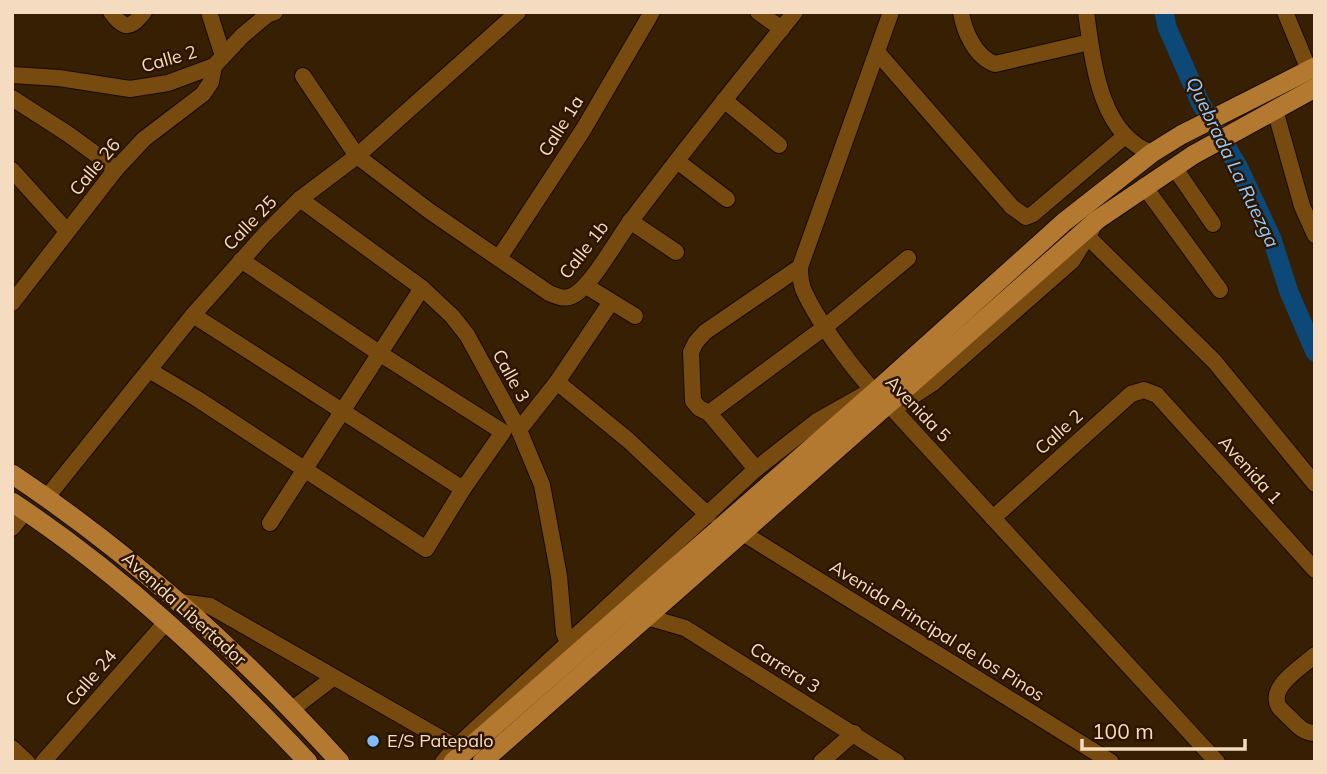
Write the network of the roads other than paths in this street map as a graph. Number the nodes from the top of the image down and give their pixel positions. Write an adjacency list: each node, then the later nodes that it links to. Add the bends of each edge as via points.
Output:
1 (111, 12): 2 (street, via 127,26 134,25)
2 (144, 12)
3 (209, 12): 16 (street)
4 (275, 12): 16 (street, Calle 2)
5 (518, 12): 26 (street, Calle 25)
6 (652, 12): 40 (street, Calle 1a, via 583,130)
7 (758, 12): 13 (street)
8 (795, 12): 13 (street, Calle 1b)
9 (891, 12): 15 (street)
10 (961, 12): 14 (street, via 976,51 995,64)
11 (1086, 12): 14 (street)
12 (1285, 12): 18 (street)
13 (782, 29): 20 (street, Calle 1b)
14 (1090, 42): 23 (street, via 1109,114)
15 (877, 52): 23 (street, via 1012,207 1026,216); 43 (street)
16 (218, 61): 17 (street, Calle 2, via 168,82 130,89); 29 (street, Calle 26, via 203,94 144,139)
17 (12, 75)
18 (1313, 75): 22 (main road); 25 (main road, via 1251,99)
19 (303, 76): 26 (street, Calle 1b)
20 (724, 100): 24 (street); 27 (street, Calle 1b)
21 (14, 102): 29 (street)
22 (1267, 114): 28 (main road); 38 (street)
23 (1125, 136): 25 (street)
24 (779, 145)
25 (1152, 153): 56 (main road, via 1064,222)
26 (356, 156): 32 (street, Calle 25); 40 (street, Calle 1b)
27 (677, 161): 33 (street); 34 (street, Calle 1b)
28 (1174, 167): 31 (main road); 35 (street)
29 (116, 169): 37 (street, Calle 26)
30 (12, 170): 37 (street)
31 (1144, 186): 36 (main road); 46 (street)
32 (300, 199): 42 (street, Calle 25); 45 (street, Calle 3)
33 (727, 199)
34 (630, 221): 39 (street); 44 (street, Calle 1b)
35 (1213, 224)
36 (1092, 229): 56 (main road); 63 (street, via 1214,361)
37 (67, 232): 48 (street, Calle 26)
38 (1315, 235)
39 (676, 252)
40 (499, 258): 44 (street, Calle 1b, via 562,298)
41 (908, 258): 51 (street)
42 (241, 260): 49 (street, Calle 25); 52 (street)
43 (800, 267): 51 (street, Avenida 5, via 802,287); 58 (street, via 696,342 691,352 693,401)
44 (586, 286): 47 (street)
45 (422, 288): 52 (street); 59 (street, Calle 3, via 467,335)
46 (1220, 290)
47 (611, 302): 50 (street); 54 (street)
48 (12, 303)
49 (192, 315): 53 (street, Calle 25); 57 (street)
50 (635, 316)
51 (825, 327): 56 (street, Avenida 5); 58 (street)
52 (379, 353): 57 (street); 64 (street, via 503,432)
53 (149, 370): 60 (street); 65 (street, Calle 25)
54 (556, 382): 59 (street); 67 (street, via 628,440)
55 (1157, 395): 68 (street, Calle 2, via 1144,390 1131,394); 72 (street, Avenida 1)
56 (885, 402): 61 (street, via 863,394 817,421); 68 (street, Avenida 5); 71 (main road); 83 (main road)
57 (343, 410): 60 (street); 64 (street)
58 (709, 413): 61 (street)
59 (519, 430): 76 (street, Calle 3, via 542,485)
60 (306, 469): 64 (street, via 426,549); 69 (street)
61 (756, 469): 67 (street)
62 (12, 474): 65 (main road, Avenida Libertador)
63 (1315, 484)
64 (463, 489)
65 (47, 497): 73 (main road, Avenida Libertador)
66 (19, 506): 70 (street); 75 (main road, Avenida Libertador, via 120,580)
67 (708, 516): 76 (street)
68 (993, 518): 93 (street, Avenida 5)
69 (270, 523)
70 (12, 528)
71 (743, 533): 74 (main road); 92 (street, Avenida Principal de los Pinos)
72 (1315, 570)
73 (181, 602): 78 (street, via 210,606); 79 (main road, Avenida Libertador)
74 (647, 617): 80 (street, Carrera 3, via 685,628); 89 (main road)
75 (167, 621): 85 (street, Calle 24); 86 (main road, Avenida Libertador, via 225,674)
76 (569, 645): 83 (street)
77 (1315, 656): 81 (street, via 1282,684 1276,697 1301,730)
78 (333, 678): 79 (street); 83 (street)
79 (291, 710): 87 (main road, Avenida Libertador)
80 (854, 733): 90 (street); 91 (street, Carrera 3)
81 (1315, 733)
82 (12, 748): 84 (street)
83 (455, 754): 88 (street)
84 (27, 762)
85 (43, 762)
86 (308, 762)
87 (340, 762)
88 (443, 762)
89 (482, 762)
90 (821, 762)
91 (897, 762)
92 (1111, 762)
93 (1217, 762)

